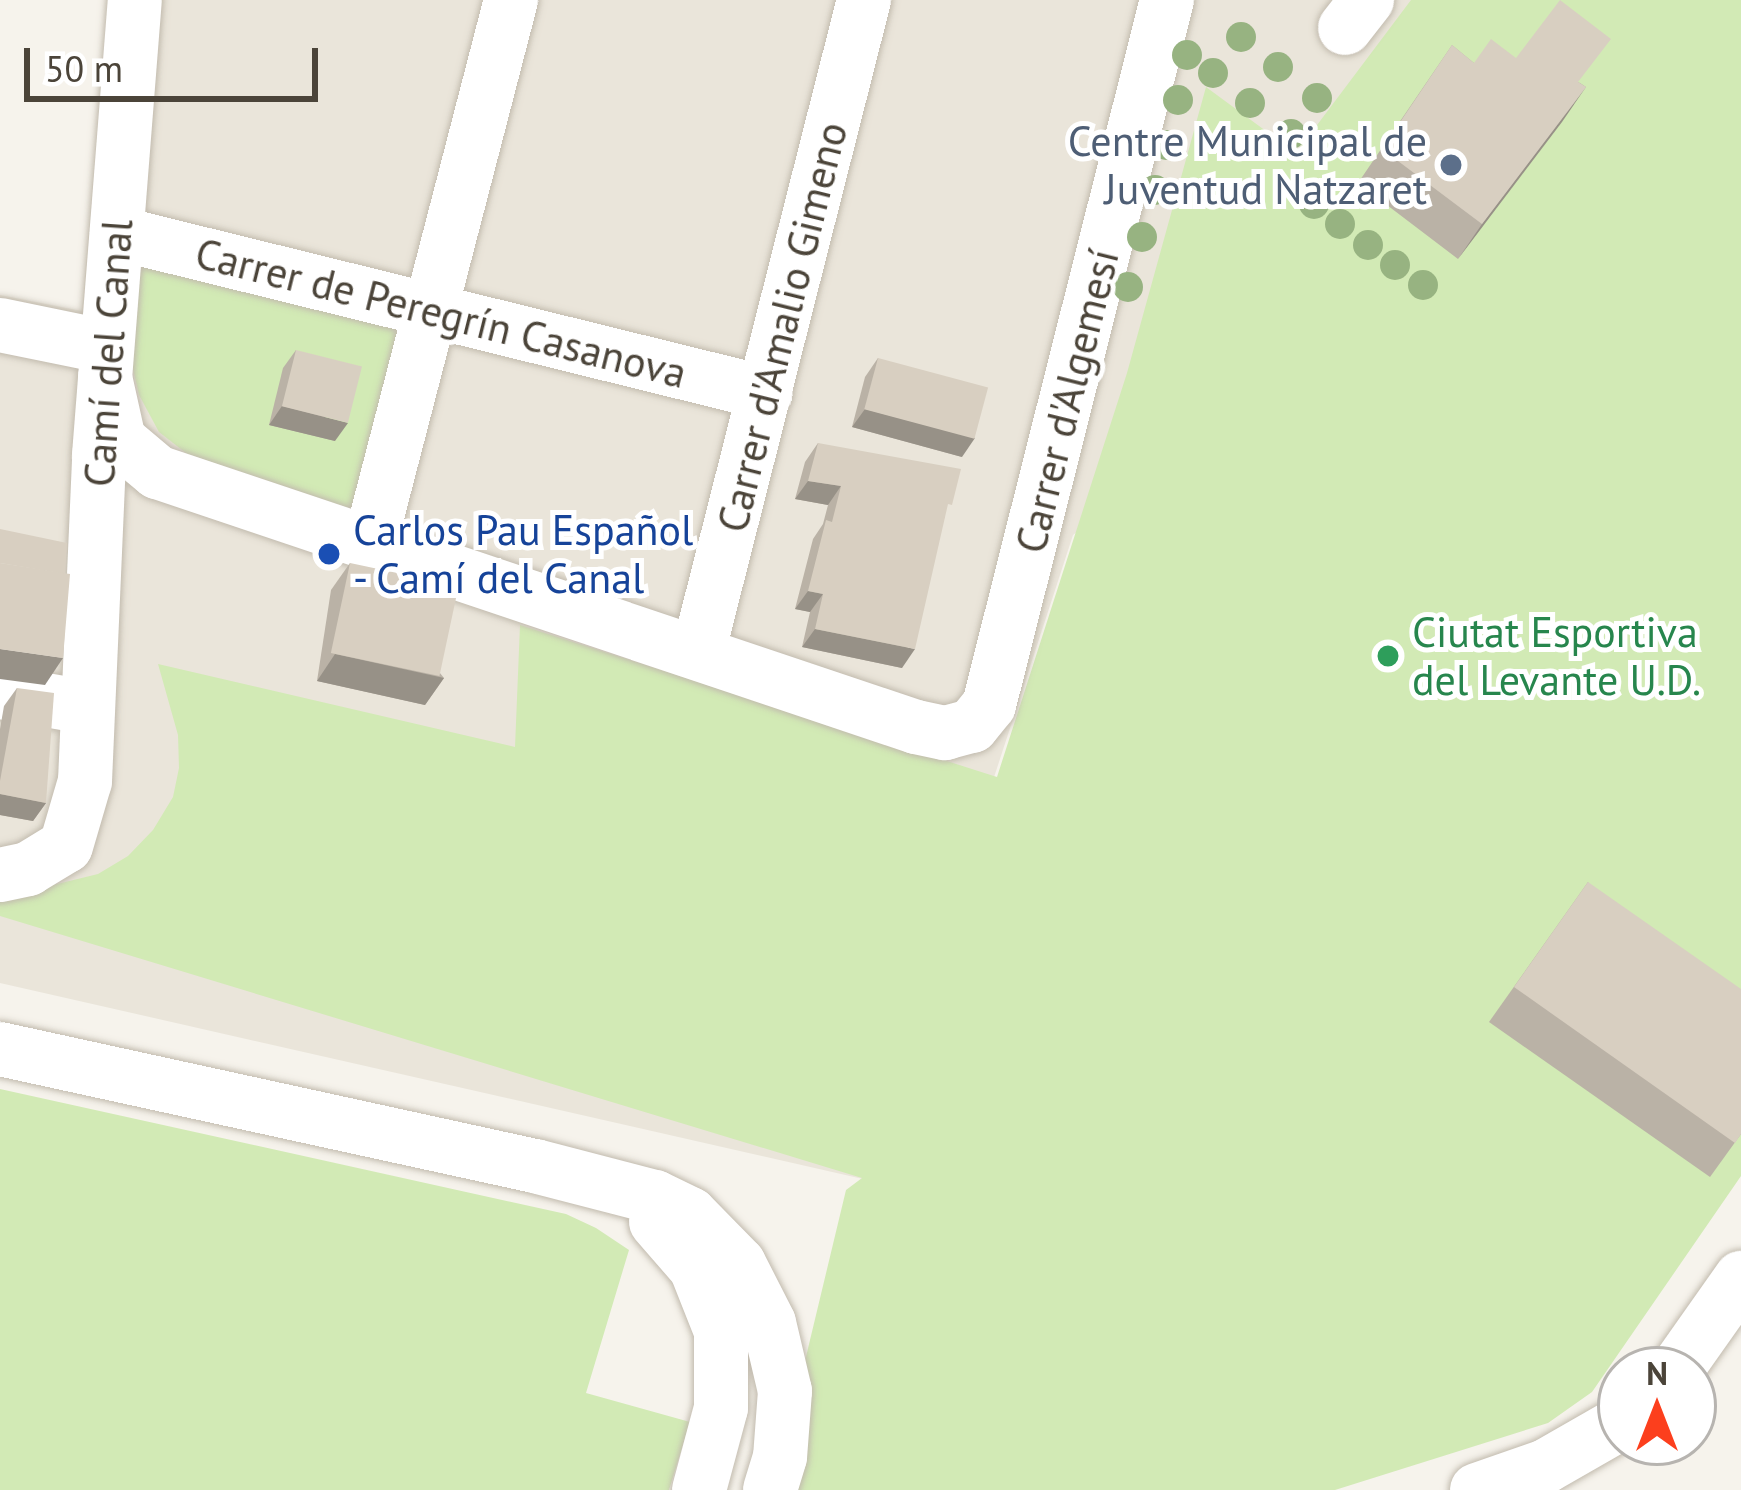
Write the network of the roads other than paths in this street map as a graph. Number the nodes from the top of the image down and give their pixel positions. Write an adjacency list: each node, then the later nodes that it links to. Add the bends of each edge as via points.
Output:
1 (135, 0): 5 (street, Camí del Canal)
2 (511, 0): 6 (street)
3 (864, 0): 9 (street, Carrer d'Amalio Gimeno)
4 (1167, 0): 13 (street, Carrer d'Algemesí, via 989,705 972,726 945,733 916,728)
5 (117, 233): 6 (street, Carrer de Peregrín Casanova); 8 (street, Camí del Canal)
6 (432, 310): 9 (street, Carrer de Peregrín Casanova); 10 (street)
7 (0, 325): 8 (street)
8 (106, 362): 10 (street, via 119,440 157,472); 12 (street, Camí del Canal)
9 (766, 393): 13 (street, Carrer d'Amalio Gimeno)
10 (370, 543): 13 (street)
11 (37, 546): 12 (street)
12 (97, 557): 15 (street, Camí del Canal)
13 (698, 652)
14 (0, 692): 15 (street)
15 (87, 707): 16 (street, Camí del Canal, via 86,781 66,846)
16 (0, 875)
17 (0, 1049): 18 (street)
18 (535, 1166): 22 (street, via 642,1212 681,1245 705,1286 722,1331 724,1382); 23 (street, via 655,1197 690,1214 739,1264 770,1322 784,1391)
19 (1741, 1279): 20 (street)
20 (1693, 1346)
21 (1597, 1437): 24 (street, via 1546,1466)
22 (699, 1490)
23 (770, 1490)
24 (1477, 1490)

